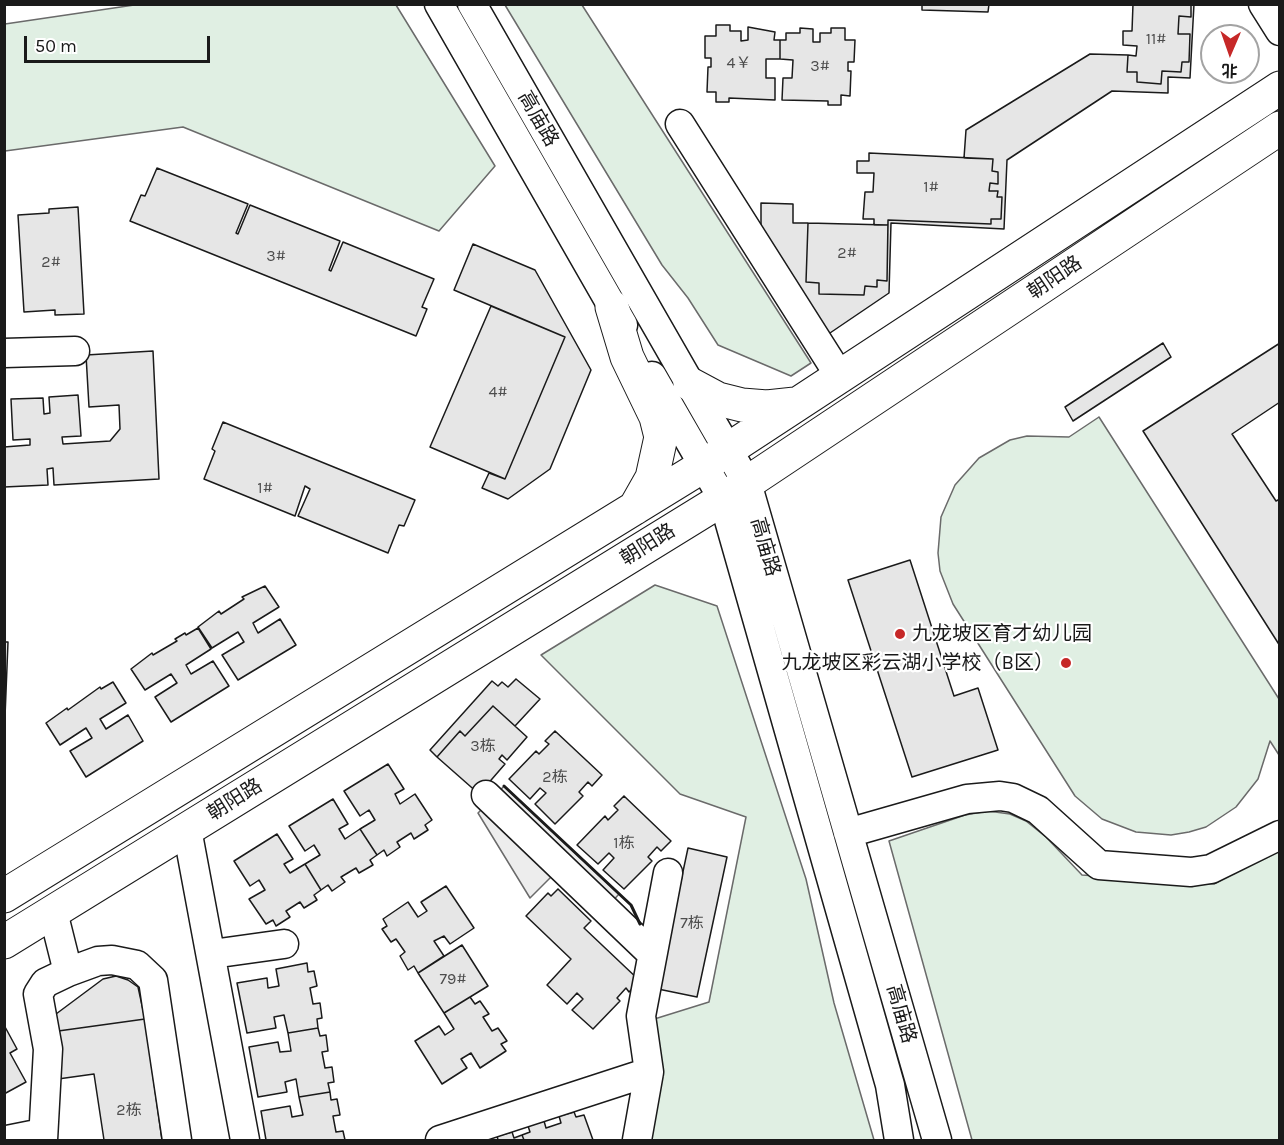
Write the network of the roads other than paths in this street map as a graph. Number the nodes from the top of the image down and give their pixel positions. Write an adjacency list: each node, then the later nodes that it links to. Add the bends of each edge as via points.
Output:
1 (439, 4): 8 (street, 高庙路)
2 (472, 4): 12 (street, 高庙路)
3 (1263, 4): 4 (street)
4 (1280, 31)
5 (1280, 88): 11 (main road, 朝阳路)
6 (680, 124): 11 (street)
7 (1280, 128): 15 (main road, 朝阳路)
8 (612, 307): 14 (street, 高庙路); 16 (main road, via 627,357 656,417 661,437 652,478)
9 (75, 351): 10 (street)
10 (4, 354)
11 (840, 375): 13 (main road, 朝阳路)
12 (690, 384): 13 (main road, via 718,399 742,405); 14 (street, 高庙路)
13 (795, 404): 14 (main road, 朝阳路)
14 (715, 458): 15 (street, 高庙路); 16 (main road, 朝阳路)
15 (735, 491): 18 (main road, 朝阳路); 19 (street, 高庙路); 30 (street, 高庙路)
16 (635, 508): 22 (main road, 朝阳路)
17 (486, 795): 27 (street)
18 (187, 829): 23 (main road, 朝阳路); 26 (street)
19 (849, 832): 20 (street, via 967,799 1000,796 1038,810 1092,861 1107,867 1203,871); 39 (street, 高庙路)
20 (1280, 835)
21 (668, 873): 27 (street)
22 (4, 896)
23 (53, 912): 24 (main road, 朝阳路); 28 (street)
24 (4, 942)
25 (284, 944): 26 (street)
26 (212, 954): 34 (street)
27 (652, 954): 29 (street, via 641,1016)
28 (68, 972): 31 (street, via 45,983 38,994 48,1049); 33 (street, via 112,960 137,965 153,980)
29 (649, 1071): 35 (street); 36 (street)
30 (890, 1085): 37 (street, 高庙路); 38 (street)
31 (42, 1137): 32 (street)
32 (7, 1140)
33 (177, 1140)
34 (245, 1140)
35 (440, 1140)
36 (637, 1140)
37 (899, 1140)
38 (904, 1140)
39 (937, 1140)

